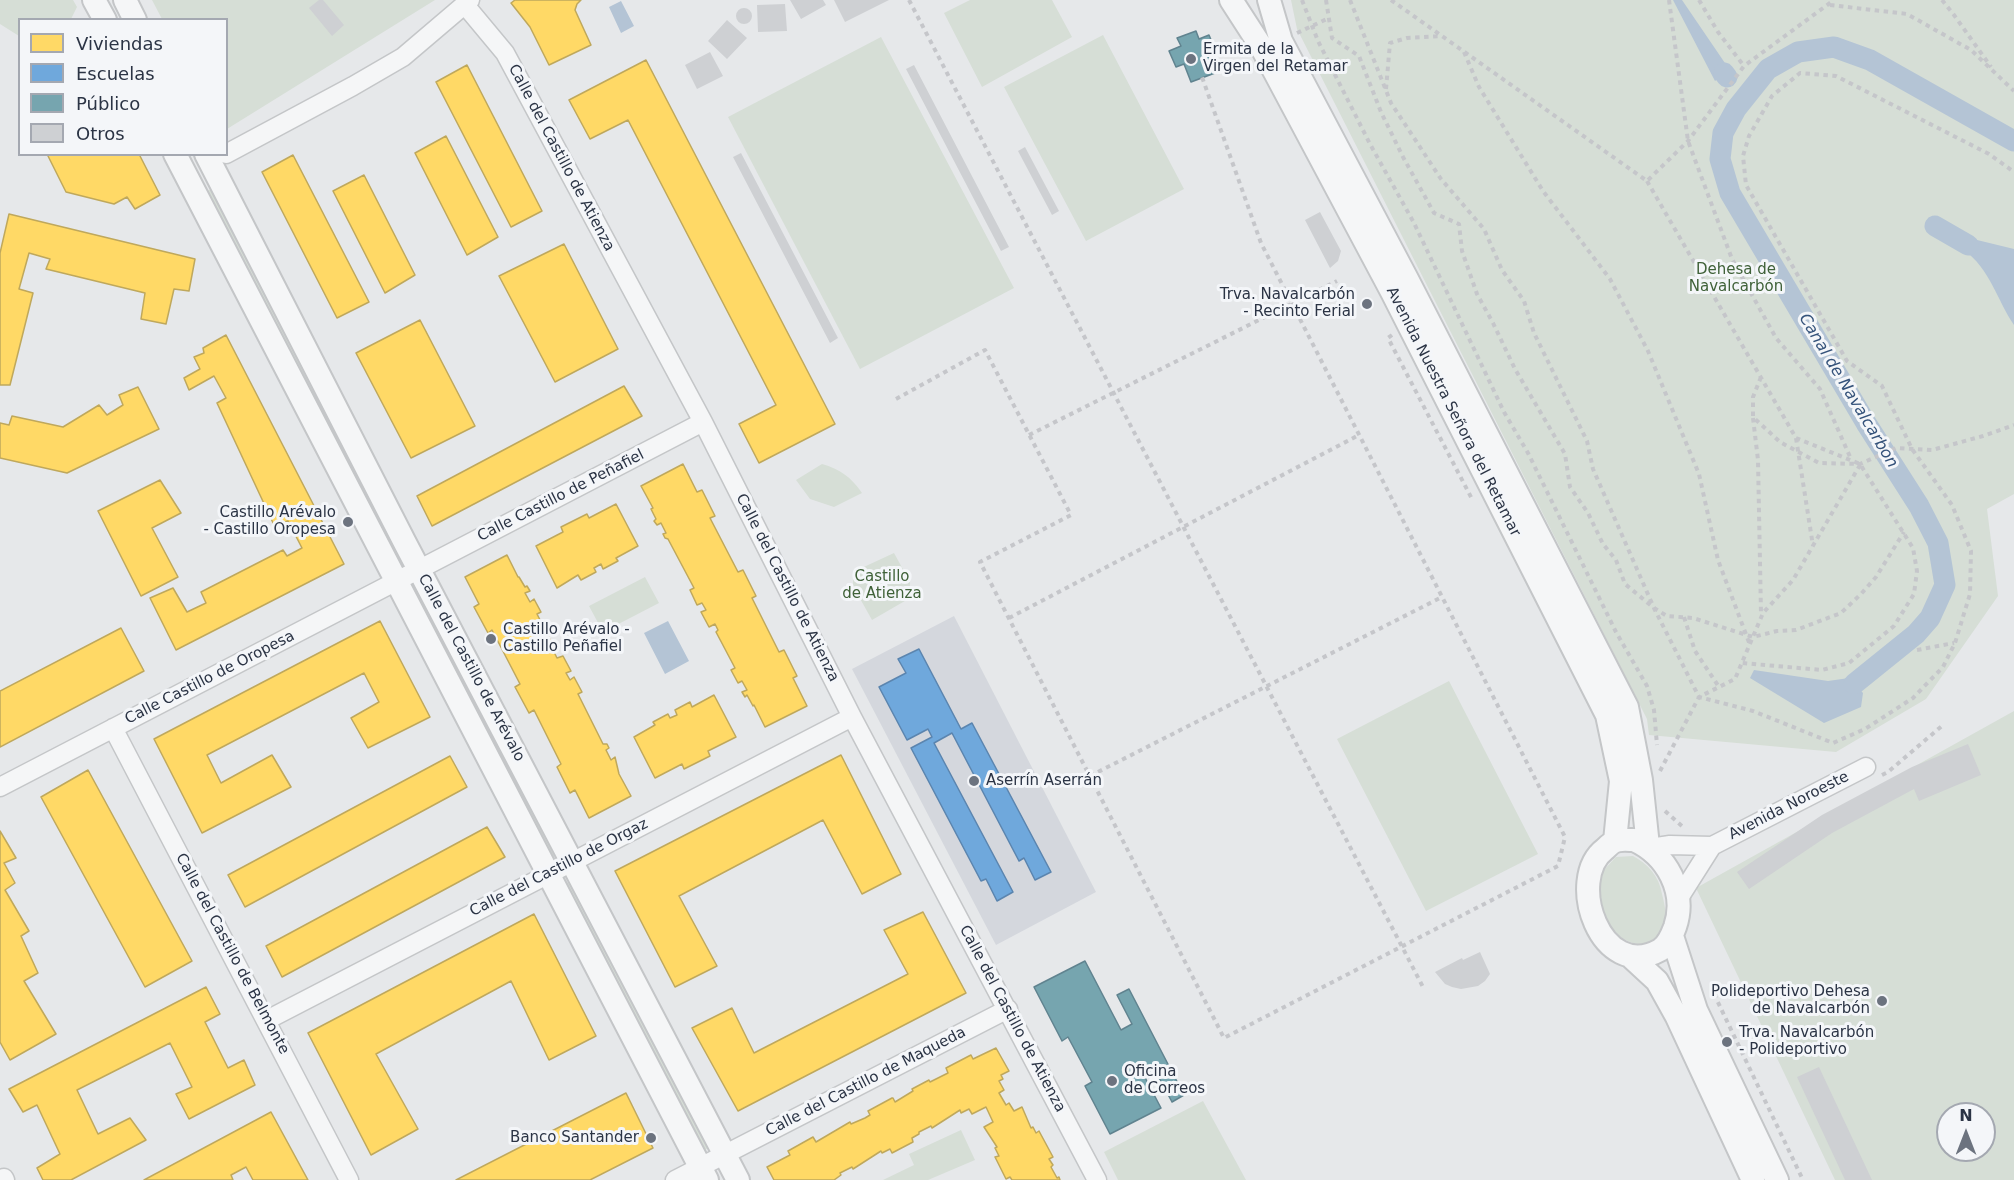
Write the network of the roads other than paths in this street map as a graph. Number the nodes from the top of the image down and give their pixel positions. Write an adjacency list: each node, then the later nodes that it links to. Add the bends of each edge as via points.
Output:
1 (94, 0): 6 (street)
2 (125, 0): 7 (street)
3 (1231, 0): 19 (street, Avenida Nuestra Señora del Retamar, via 1262,48 1392,292 1607,715 1621,781)
4 (1269, 0): 21 (street, Avenida Nuestra Señora del Retamar, via 1281,40 1627,707)
5 (467, 2): 8 (street, via 403,57); 12 (street, Calle del Castillo de Atienza, via 505,53)
6 (104, 18)
7 (134, 18)
8 (228, 151)
9 (176, 156): 11 (street, Calle del Castillo de Arévalo)
10 (217, 157): 11 (street); 13 (street, Calle del Castillo de Arévalo)
11 (186, 175): 14 (street, Calle del Castillo de Arévalo)
12 (703, 422): 13 (street, Calle Castillo de Peñafiel); 15 (street, Calle del Castillo de Atienza)
13 (419, 569): 14 (street, Calle Castillo de Oropesa); 22 (street, Calle del Castillo de Arévalo)
14 (396, 581): 16 (street, Calle Castillo de Oropesa); 23 (street, Calle del Castillo de Arévalo)
15 (852, 717): 22 (street, Calle del Castillo de Orgaz); 27 (street, Calle del Castillo de Atienza)
16 (113, 728): 18 (street, Calle Castillo de Oropesa); 28 (street, Calle del Castillo de Belmonte)
17 (1872, 772): 20 (street, Avenida Noroeste)
18 (0, 787)
19 (1615, 841): 21 (street, via 1634,840); 26 (street, via 1599,853 1590,870 1588,893 1598,930 1616,951)
20 (1712, 846): 21 (street, Avenida Noroeste); 24 (street, Avenida Noroeste)
21 (1649, 847): 24 (street, via 1672,876)
22 (573, 862): 23 (street, Calle del Castillo de Orgaz); 29 (street, Calle del Castillo de Arévalo)
23 (547, 873): 28 (street, Calle del Castillo de Orgaz); 30 (street, Calle del Castillo de Arévalo)
24 (1679, 898): 25 (street)
25 (1672, 936): 26 (street, via 1663,948); 38 (street, via 1696,1010)
26 (1631, 957): 37 (street, via 1657,981 1677,1017)
27 (1008, 1009): 29 (street, Calle del Castillo de Maqueda); 36 (street, Calle del Castillo de Atienza)
28 (267, 1020): 33 (street, Calle del Castillo de Belmonte)
29 (725, 1154): 30 (street, Calle del Castillo de Maqueda); 35 (street, Calle del Castillo de Arévalo)
30 (704, 1173): 34 (street, Calle del Castillo de Maqueda)
31 (0, 1179): 32 (street)
32 (5, 1180)
33 (349, 1180)
34 (675, 1180)
35 (738, 1180)
36 (1097, 1180)
37 (1753, 1180)
38 (1777, 1180)

